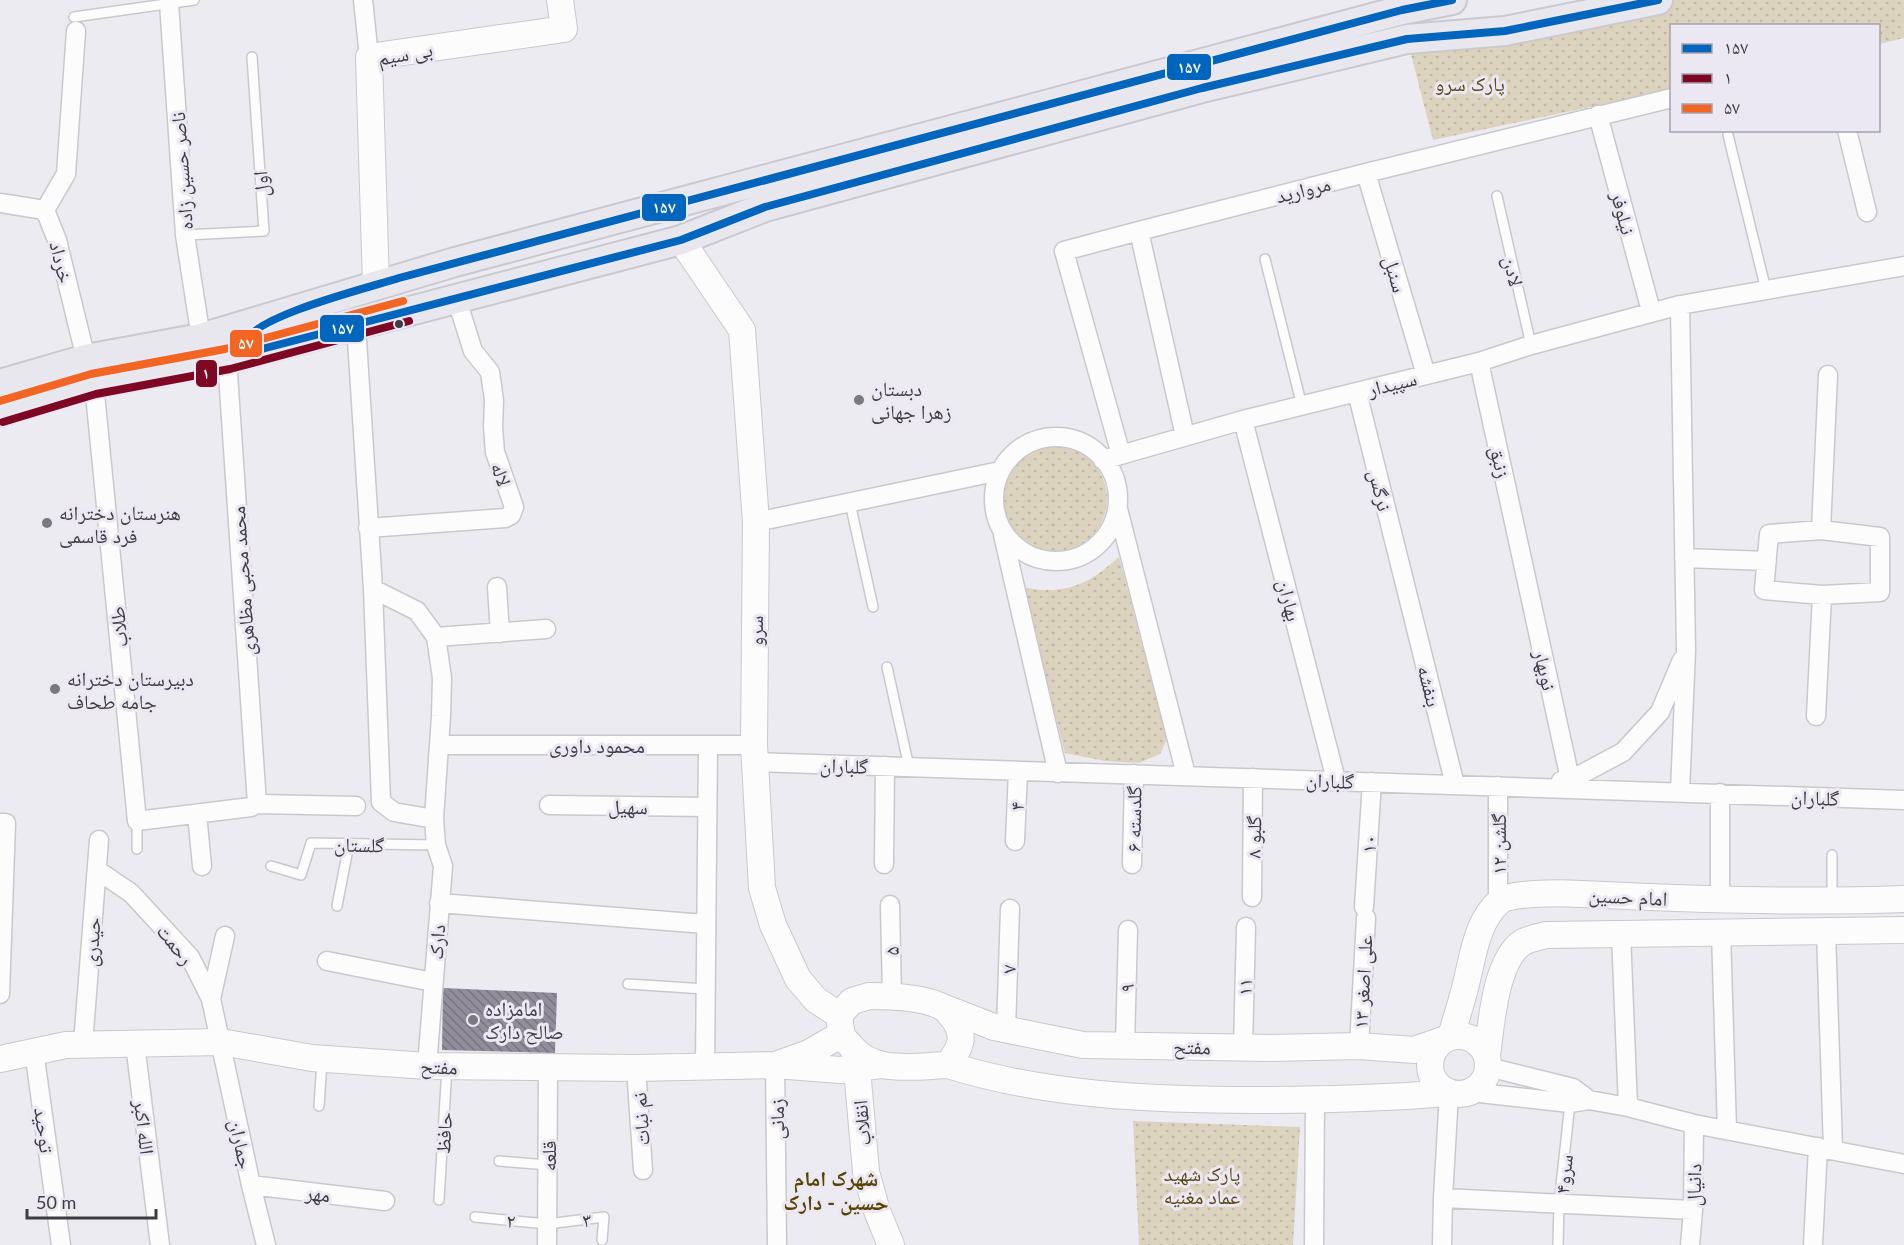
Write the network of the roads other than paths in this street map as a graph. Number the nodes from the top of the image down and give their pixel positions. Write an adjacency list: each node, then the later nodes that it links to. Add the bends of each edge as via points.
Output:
1 (194, 0): 6 (lane)
2 (363, 0): 9 (street)
3 (560, 0): 9 (street, بی سیم, via 564,29)
4 (1452, 0): 24 (main road, via 1402,10)
5 (1658, 0): 21 (main road, via 1505,31 1407,39 1213,85 765,207)
6 (169, 3): 7 (lane); 20 (street, ناصر حسین زاده)
7 (75, 24): 17 (street, via 66,174)
8 (252, 57): 20 (lane, اول, via 264,231)
9 (369, 57): 24 (street, بی سیم)
10 (1670, 98): 11 (street, مروارید)
11 (1598, 115): 14 (street, مروارید); 28 (street, نیلوفر)
12 (1847, 132): 18 (street)
13 (1728, 135): 25 (lane)
14 (1366, 172): 19 (street, مروارید); 38 (street, سنبل)
15 (1497, 196): 32 (lane, لادن)
16 (0, 203): 17 (street)
17 (45, 210): 37 (street, خرداد, via 57,240)
18 (1867, 212)
19 (1139, 231): 45 (street); 46 (street, مروارید, via 1064,251)
20 (185, 234): 31 (street, ناصر حسین زاده)
21 (681, 240): 26 (main road); 50 (street, سرو, via 742,330)
22 (1265, 259): 42 (lane)
23 (1904, 266): 25 (street, سپیدار)
24 (376, 285): 29 (main road)
25 (1766, 290): 27 (street, سپیدار)
26 (456, 297): 30 (main road); 51 (street, لاله, via 473,351 490,372 495,400 495,452 514,507 505,518)
27 (1680, 304): 28 (street, سپیدار); 54 (street)
28 (1651, 311): 32 (street, سپیدار)
29 (279, 316): 31 (main road); 33 (main road, via 247,336 246,342)
30 (356, 324): 33 (main road); 51 (street)
31 (201, 338): 36 (main road, via 206,349 202,355); 37 (main road)
32 (1531, 345): 35 (street, سپیدار)
33 (258, 350): 34 (main road)
34 (227, 359): 36 (main road); 87 (street, محمد محبی مظاهری)
35 (1479, 362): 38 (street, سپیدار); 56 (street, زنبق)
36 (167, 370): 37 (main road)
37 (90, 372): 40 (main road); 43 (main road); 93 (street, طلاب)
38 (1426, 375): 41 (street, سپیدار)
39 (1828, 375): 53 (street)
40 (0, 384)
41 (1357, 392): 42 (street, سپیدار); 58 (street, نرگس)
42 (1302, 406): 44 (street, سپیدار)
43 (0, 412)
44 (1243, 420): 45 (street, سپیدار); 79 (street, بهاران)
45 (1185, 436): 46 (street, سپیدار)
46 (1112, 457): 47 (street, via 1059,436 1021,447); 49 (street, via 1110,467)
47 (1000, 471): 48 (street); 52 (street, via 993,497)
48 (850, 503): 50 (street); 61 (lane)
49 (1118, 509): 52 (street, via 1111,530 1097,546 1079,558 1058,562 1037,559 1017,549); 76 (street)
50 (756, 522): 70 (street, سرو)
51 (368, 528): 59 (street)
52 (1001, 528): 74 (street)
53 (1821, 530): 55 (street, via 1770,534); 60 (street, via 1880,537 1880,592)
54 (1684, 558): 55 (street); 65 (street)
55 (1767, 561): 60 (street, via 1764,590)
56 (1522, 562): 78 (street, نوبهار)
57 (497, 587): 63 (street)
58 (1406, 588): 81 (street, بنفشه)
59 (373, 589): 64 (street, دارک, via 417,611); 92 (street, via 381,802 394,812)
60 (1822, 595): 67 (street)
61 (873, 607)
62 (546, 629): 63 (street)
63 (500, 633): 64 (street)
64 (436, 637): 68 (street, دارک, via 442,678)
65 (1686, 650): 78 (street, via 1660,712 1623,752); 84 (street)
66 (887, 667): 72 (lane)
67 (1816, 716)
68 (440, 745): 69 (street, محمود داوری); 92 (street, دارک)
69 (708, 745): 70 (street, محمود داوری); 90 (street)
70 (755, 754): 71 (street, گلباران); 133 (street, سرو, via 762,888 773,925 798,979)
71 (885, 766): 72 (street, گلباران); 101 (street)
72 (909, 767): 73 (street, گلباران)
73 (1018, 771): 74 (street, گلباران); 96 (street, ۴)
74 (1058, 773): 75 (street, گلباران)
75 (1134, 774): 76 (street, گلباران); 102 (street, گلدسته ۶)
76 (1186, 775): 77 (street, گلباران)
77 (1253, 778): 79 (street, گلباران); 106 (street, گلبو ۸)
78 (1570, 778): 83 (street)
79 (1336, 780): 80 (street, گلباران)
80 (1372, 782): 81 (street, گلباران); 115 (street, ۱۰)
81 (1455, 785): 82 (street, گلباران)
82 (1498, 786): 83 (street, گلباران); 110 (street, گلشن ۱۲)
83 (1536, 787): 84 (street, گلباران)
84 (1680, 792): 85 (street, گلباران)
85 (1720, 793): 86 (street, گلباران); 108 (street)
86 (1904, 800)
87 (257, 804): 89 (street); 91 (street)
88 (549, 805): 90 (street, سهیل)
89 (356, 806)
90 (707, 807): 116 (street)
91 (197, 814): 93 (street); 103 (street)
92 (434, 819): 98 (street, دارک)
93 (137, 821): 99 (lane)
94 (0, 823): 124 (street, via 6,823)
95 (99, 840): 105 (street, حیدری)
96 (1015, 841)
97 (349, 844): 98 (lane, گلستان); 104 (lane, گلستان, via 311,843 301,875); 113 (lane)
98 (436, 845): 111 (street, دارک, via 442,866)
99 (137, 849)
100 (1832, 855): 109 (lane)
101 (884, 864)
102 (1132, 864)
103 (202, 866)
104 (271, 866)
105 (97, 870): 131 (street, رحمت, via 131,893 190,957); 137 (street, حیدری)
106 (1252, 897)
107 (1904, 899): 109 (street, امام حسین)
108 (1720, 900): 109 (street, امام حسین); 110 (street, امام حسین, via 1559,893 1507,896)
109 (1832, 900)
110 (1498, 902): 135 (street, via 1471,954 1466,983)
111 (439, 903): 116 (street); 126 (street, دارک)
112 (890, 905): 130 (street, ۵)
113 (337, 906)
114 (1010, 909): 134 (street, ۷)
115 (1365, 913): 140 (street, علی اصغر ۱۳)
116 (705, 924): 128 (street)
117 (1246, 927): 141 (street, ۱۱)
118 (1128, 930): 139 (street, ۹)
119 (1904, 930): 120 (street, امام حسین)
120 (1826, 931): 121 (street, امام حسین); 161 (street)
121 (1720, 932): 122 (street, امام حسین); 160 (street)
122 (1621, 933): 145 (street, امام حسین, via 1546,935 1522,943 1506,962 1495,996); 158 (street)
123 (225, 936): 131 (street)
124 (1, 943): 129 (street)
125 (327, 961): 126 (street)
126 (433, 982): 148 (street, دارک)
127 (628, 984): 128 (lane)
128 (705, 989): 149 (street)
129 (0, 994)
130 (892, 997): 132 (street, via 908,997); 133 (street, via 869,996 852,1001)
131 (211, 999): 136 (street, رحمت)
132 (945, 1008): 134 (street, مفتح); 147 (street, via 959,1026 961,1038)
133 (840, 1024): 146 (street, via 809,1053); 151 (street, via 854,1051)
134 (1006, 1029): 139 (street, مفتح, via 1083,1045)
135 (1447, 1038): 140 (street, مفتح, via 1414,1050); 145 (street, via 1469,1037 1483,1048); 153 (street, via 1432,1052 1430,1068 1436,1084)
136 (221, 1042): 138 (street, مفتح); 144 (street, مفتح); 166 (street, جماران)
137 (83, 1044): 138 (street, مفتح); 142 (street, مفتح)
138 (135, 1044): 176 (street, الله اکبر)
139 (1125, 1045): 141 (street, مفتح)
140 (1359, 1046): 141 (street, مفتح)
141 (1243, 1047)
142 (34, 1052): 143 (street, مفتح); 175 (street, توحید)
143 (0, 1059)
144 (322, 1059): 148 (street, مفتح); 157 (lane)
145 (1488, 1062): 153 (street, via 1483,1082); 155 (street, via 1573,1088)
146 (775, 1065): 149 (street, مفتح); 151 (street, مفتح, via 840,1070); 179 (street, زمانی)
147 (948, 1065): 151 (street); 154 (street, via 990,1077 1071,1090 1148,1097)
148 (437, 1066): 150 (street, مفتح); 168 (lane, حافظ)
149 (705, 1066): 152 (street, مفتح)
150 (548, 1067): 152 (street, مفتح); 164 (street, قلعه)
151 (869, 1067): 180 (street, انقلاب, via 866,1172)
152 (636, 1068): 165 (street, نم نبات)
153 (1460, 1093): 154 (street); 156 (street); 167 (street)
154 (1316, 1100): 181 (street)
155 (1589, 1100): 156 (street); 158 (street)
156 (1570, 1103): 170 (lane, سرو۴)
157 (319, 1106)
158 (1628, 1107): 159 (street)
159 (1694, 1124): 160 (street); 171 (street, دانیال)
160 (1727, 1130): 161 (street)
161 (1825, 1148): 163 (street); 185 (street)
162 (499, 1161): 164 (lane)
163 (1904, 1164)
164 (548, 1165): 173 (street, قلعه)
165 (643, 1170)
166 (250, 1185): 169 (street, مهر); 177 (street, جماران)
167 (1443, 1198): 170 (street); 182 (street)
168 (439, 1200)
169 (385, 1201)
170 (1559, 1204): 171 (street); 183 (lane, سرو۴)
171 (1693, 1210): 184 (street, دانیال)
172 (475, 1217): 173 (lane, ۲)
173 (547, 1224): 174 (lane, ۳, via 604,1217); 178 (street, قلعه)
174 (602, 1240)
175 (61, 1245)
176 (160, 1245)
177 (266, 1245)
178 (547, 1245)
179 (777, 1245)
180 (891, 1245)
181 (1314, 1245)
182 (1442, 1245)
183 (1558, 1245)
184 (1690, 1245)
185 (1813, 1245)

